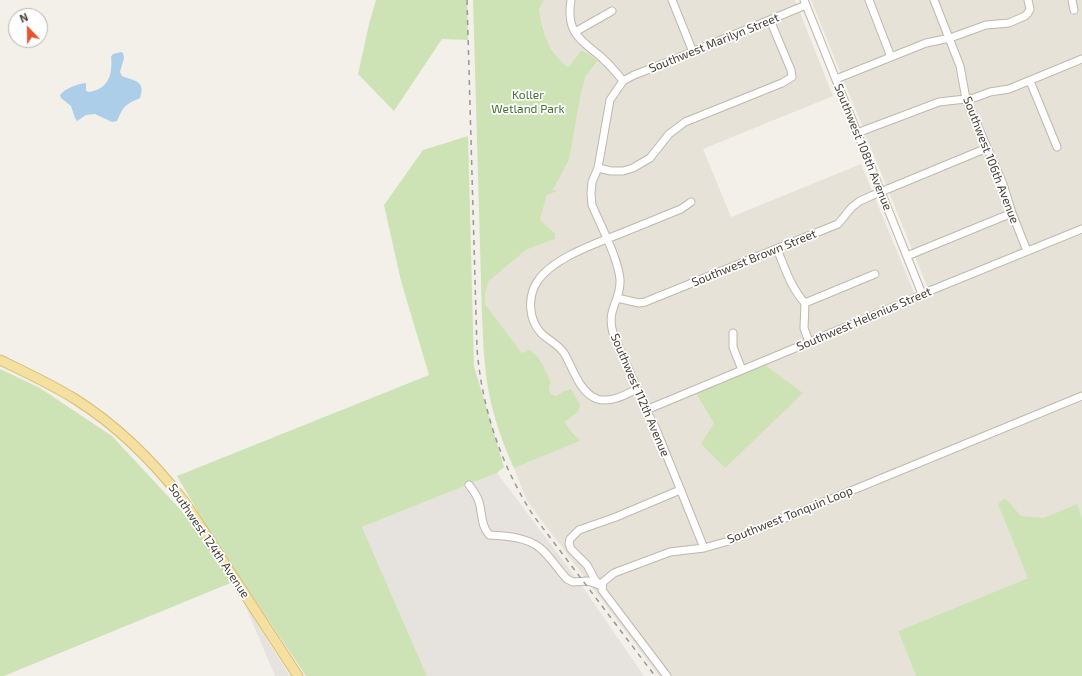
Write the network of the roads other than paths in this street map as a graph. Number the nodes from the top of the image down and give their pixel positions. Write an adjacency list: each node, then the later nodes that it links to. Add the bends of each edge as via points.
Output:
1 (571, 0): 11 (street, via 569,17)
2 (672, 0): 13 (street)
3 (869, 0): 14 (street)
4 (934, 0): 12 (street, Southwest 106th Avenue)
5 (1028, 0): 12 (street, via 1030,9 1025,16 1009,23 986,25)
6 (1072, 0): 8 (street)
7 (805, 3): 10 (street, Southwest Marilyn Street); 16 (street, Southwest 108th Avenue)
8 (1074, 10)
9 (612, 11): 11 (street)
10 (770, 20): 13 (street, Southwest Marilyn Street); 23 (street, via 792,77 684,122 669,134 650,158 633,168 623,171)
11 (575, 32): 17 (street, via 580,40 600,56)
12 (950, 38): 14 (street, via 926,43); 19 (street, Southwest 106th Avenue, via 960,66)
13 (693, 52): 17 (street, Southwest Marilyn Street)
14 (891, 57): 16 (street)
15 (1082, 59): 18 (street)
16 (836, 80): 20 (street, Southwest 108th Avenue)
17 (623, 81): 23 (street, Southwest 112th Avenue, via 610,100)
18 (1030, 81): 19 (street, via 1004,91); 21 (street)
19 (966, 99): 20 (street, via 935,103); 22 (street, Southwest 106th Avenue)
20 (857, 133): 24 (street, Southwest 108th Avenue)
21 (1057, 147)
22 (987, 148): 24 (street, Southwest Brown Street); 26 (street, Southwest 106th Avenue, via 1003,184)
23 (598, 168): 28 (street, Southwest 112th Avenue, via 592,182 592,205)
24 (881, 192): 29 (street, Southwest Brown Street, via 860,201 838,224); 31 (street, Southwest 108th Avenue)
25 (691, 202): 28 (street, via 681,209)
26 (1012, 214): 30 (street, Southwest 106th Avenue); 31 (street)
27 (1082, 229): 30 (street, Southwest Helenius Street)
28 (606, 239): 34 (street, Southwest 112th Avenue, via 619,271); 40 (street, via 567,256 545,273 532,292 533,319 541,333 562,350 580,384 590,396 610,400)
29 (778, 249): 34 (street, Southwest Brown Street, via 645,302); 35 (street, via 792,286)
30 (1027, 251): 33 (street, Southwest Helenius Street)
31 (907, 256): 33 (street, Southwest 108th Avenue)
32 (875, 274): 35 (street)
33 (922, 294): 37 (street, Southwest Helenius Street)
34 (617, 298): 40 (street, Southwest 112th Avenue, via 610,322)
35 (805, 303): 37 (street, via 804,328)
36 (733, 333): 39 (street, via 733,347)
37 (809, 342): 39 (street, Southwest Helenius Street)
38 (0, 360): 47 (main road, Southwest 124th Avenue, via 76,400 107,422 144,455 184,501)
39 (742, 370): 42 (street, Southwest Helenius Street)
40 (637, 389): 42 (street, Southwest 112th Avenue)
41 (1082, 396): 45 (street, Southwest Tonquin Loop, via 729,541)
42 (646, 410): 44 (street, Southwest 112th Avenue)
43 (469, 485): 46 (street, via 479,501 482,524 489,535 531,542 540,548 567,579 588,581)
44 (680, 490): 45 (street, Southwest 112th Avenue); 46 (street, via 579,530 570,539 571,549)
45 (704, 548): 46 (street, Southwest Tonquin Loop, via 670,552 631,566 607,578)
46 (602, 586): 48 (street, via 605,594)
47 (298, 676)
48 (667, 676)

